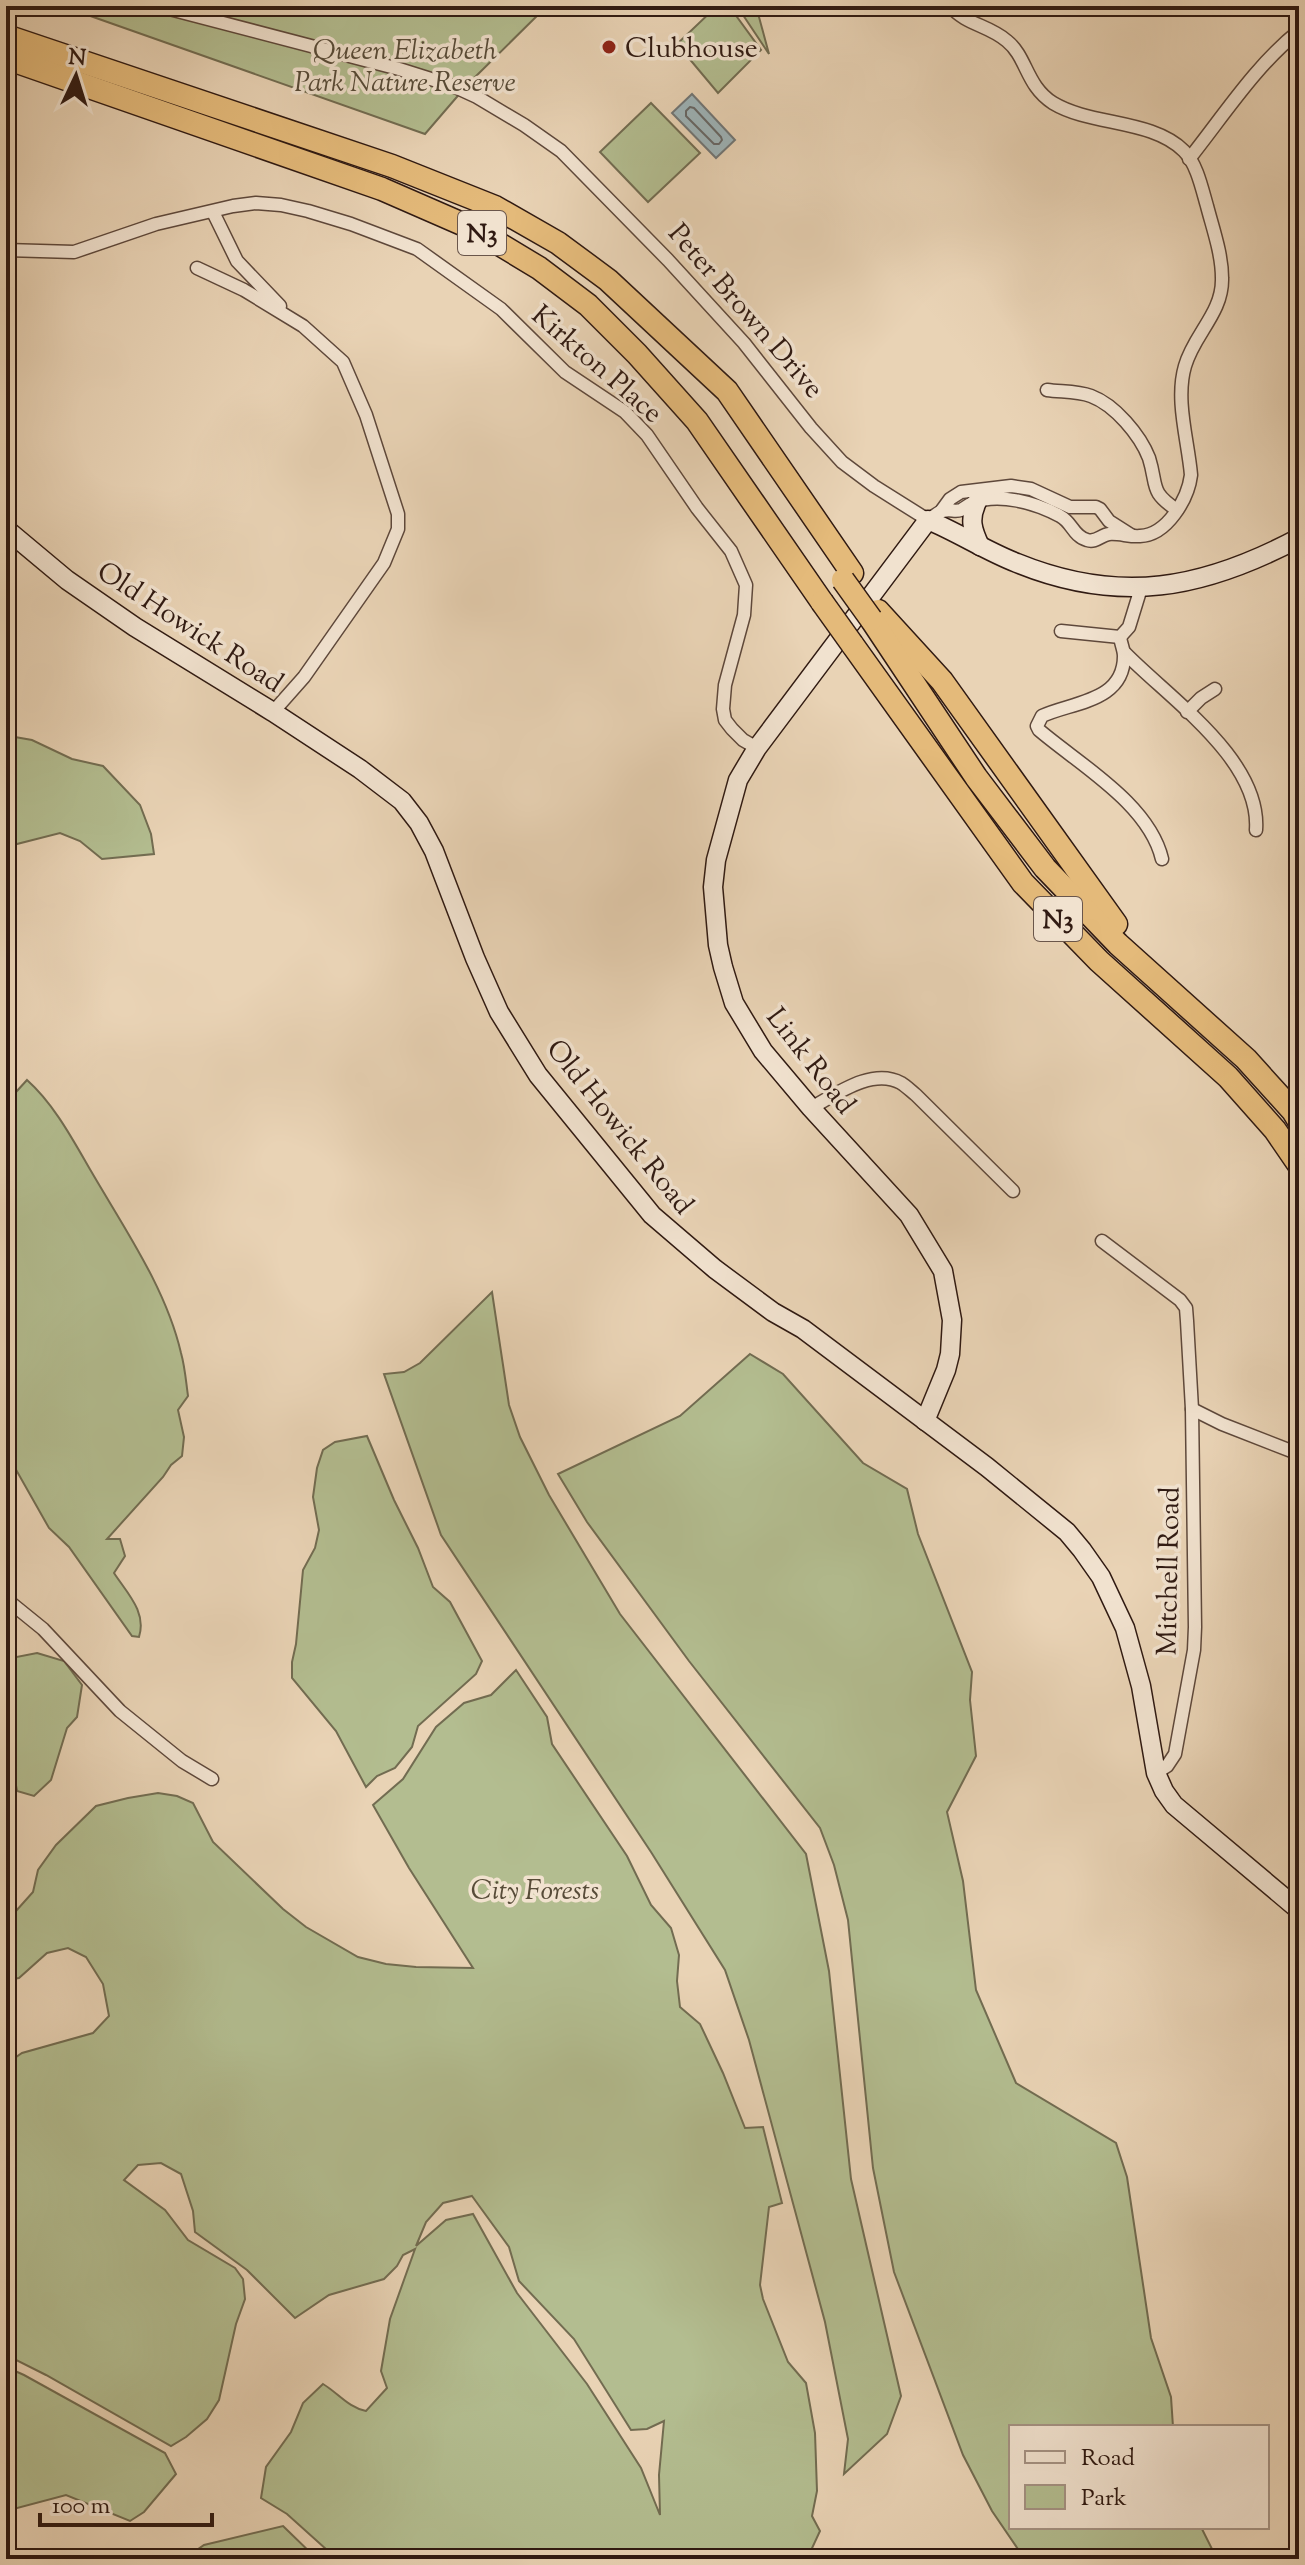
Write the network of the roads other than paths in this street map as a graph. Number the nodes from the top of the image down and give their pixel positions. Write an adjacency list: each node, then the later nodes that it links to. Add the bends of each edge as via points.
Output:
1 (158, 6): 3 (street, Peter Brown Drive)
2 (950, 6): 7 (street, via 967,21 1008,41 1040,92 1054,104 1165,137)
3 (172, 8): 15 (street, Peter Brown Drive, via 453,86 524,125 561,151 640,230 744,343 842,462 874,486)
4 (1299, 31): 7 (street, via 1255,75)
5 (6, 36): 31 (highway, N3, bridge, via 392,166 495,207 608,280 719,392 875,615 976,777 1045,868 1118,944 1246,1059)
6 (6, 58): 32 (highway, N3, bridge, via 382,189 476,230 588,305 697,421 1023,883 1099,961 1228,1077)
7 (1189, 159): 14 (street, via 1205,199 1223,276 1216,311 1186,361 1181,381 1191,475)
8 (213, 212): 9 (street, Kirkton Place, via 132,231 74,252); 11 (street, via 237,261); 27 (street, Kirkton Place, via 256,203 281,205 417,249 501,309 565,372 625,412 731,551 746,585 744,615 722,698 725,720)
9 (6, 250)
10 (197, 268): 11 (street)
11 (303, 326): 25 (street, via 350,373 396,505 398,529 384,563 341,626)
12 (1047, 390): 14 (street, via 1089,395 1113,411 1145,448 1161,498)
13 (977, 502): 15 (street); 17 (street, via 1026,502 1062,517 1085,540 1108,534); 19 (main road, via 971,515)
14 (1177, 510): 17 (street, via 1155,531)
15 (935, 515): 17 (street, via 961,492 1011,486 1070,507 1096,507); 19 (main road, Peter Brown Drive); 27 (main road, Link Road)
16 (6, 529): 25 (main road, Old Howick Road, via 135,627)
17 (1134, 536)
18 (1299, 538): 20 (main road, Peter Brown Drive, via 1220,574)
19 (980, 546): 20 (main road, Peter Brown Drive, via 1053,576 1100,587)
20 (1141, 588): 22 (street, via 1129,627)
21 (1061, 631): 22 (street)
22 (1120, 637): 23 (street)
23 (1125, 653): 26 (street); 29 (street, via 1112,688 1042,716 1037,726 1111,787 1150,828)
24 (1215, 689): 26 (street)
25 (273, 712): 36 (main road, Old Howick Road, via 386,787 411,811 434,851 499,1012 538,1075 652,1215 715,1269)
26 (1187, 712): 28 (street, via 1243,774 1255,805)
27 (757, 748): 30 (main road, Link Road, via 738,780 716,860 718,945 734,1003 763,1051)
28 (1256, 830)
29 (1162, 859)
30 (811, 1108): 33 (street, via 865,1081 899,1082); 36 (main road, Link Road, via 909,1215 943,1271 952,1320 950,1354)
31 (1299, 1121)
32 (1299, 1165)
33 (1013, 1191)
34 (1102, 1241): 35 (street, Mitchell Road, via 1186,1308)
35 (1192, 1409): 37 (street); 39 (street, Mitchell Road, via 1194,1650 1175,1754)
36 (925, 1421): 39 (main road, Old Howick Road, via 1067,1532 1101,1577 1134,1658)
37 (1299, 1454)
38 (6, 1599): 40 (street, via 43,1629 120,1711)
39 (1156, 1773): 41 (main road, Old Howick Road, via 1174,1805)
40 (212, 1779)
41 (1299, 1910)

